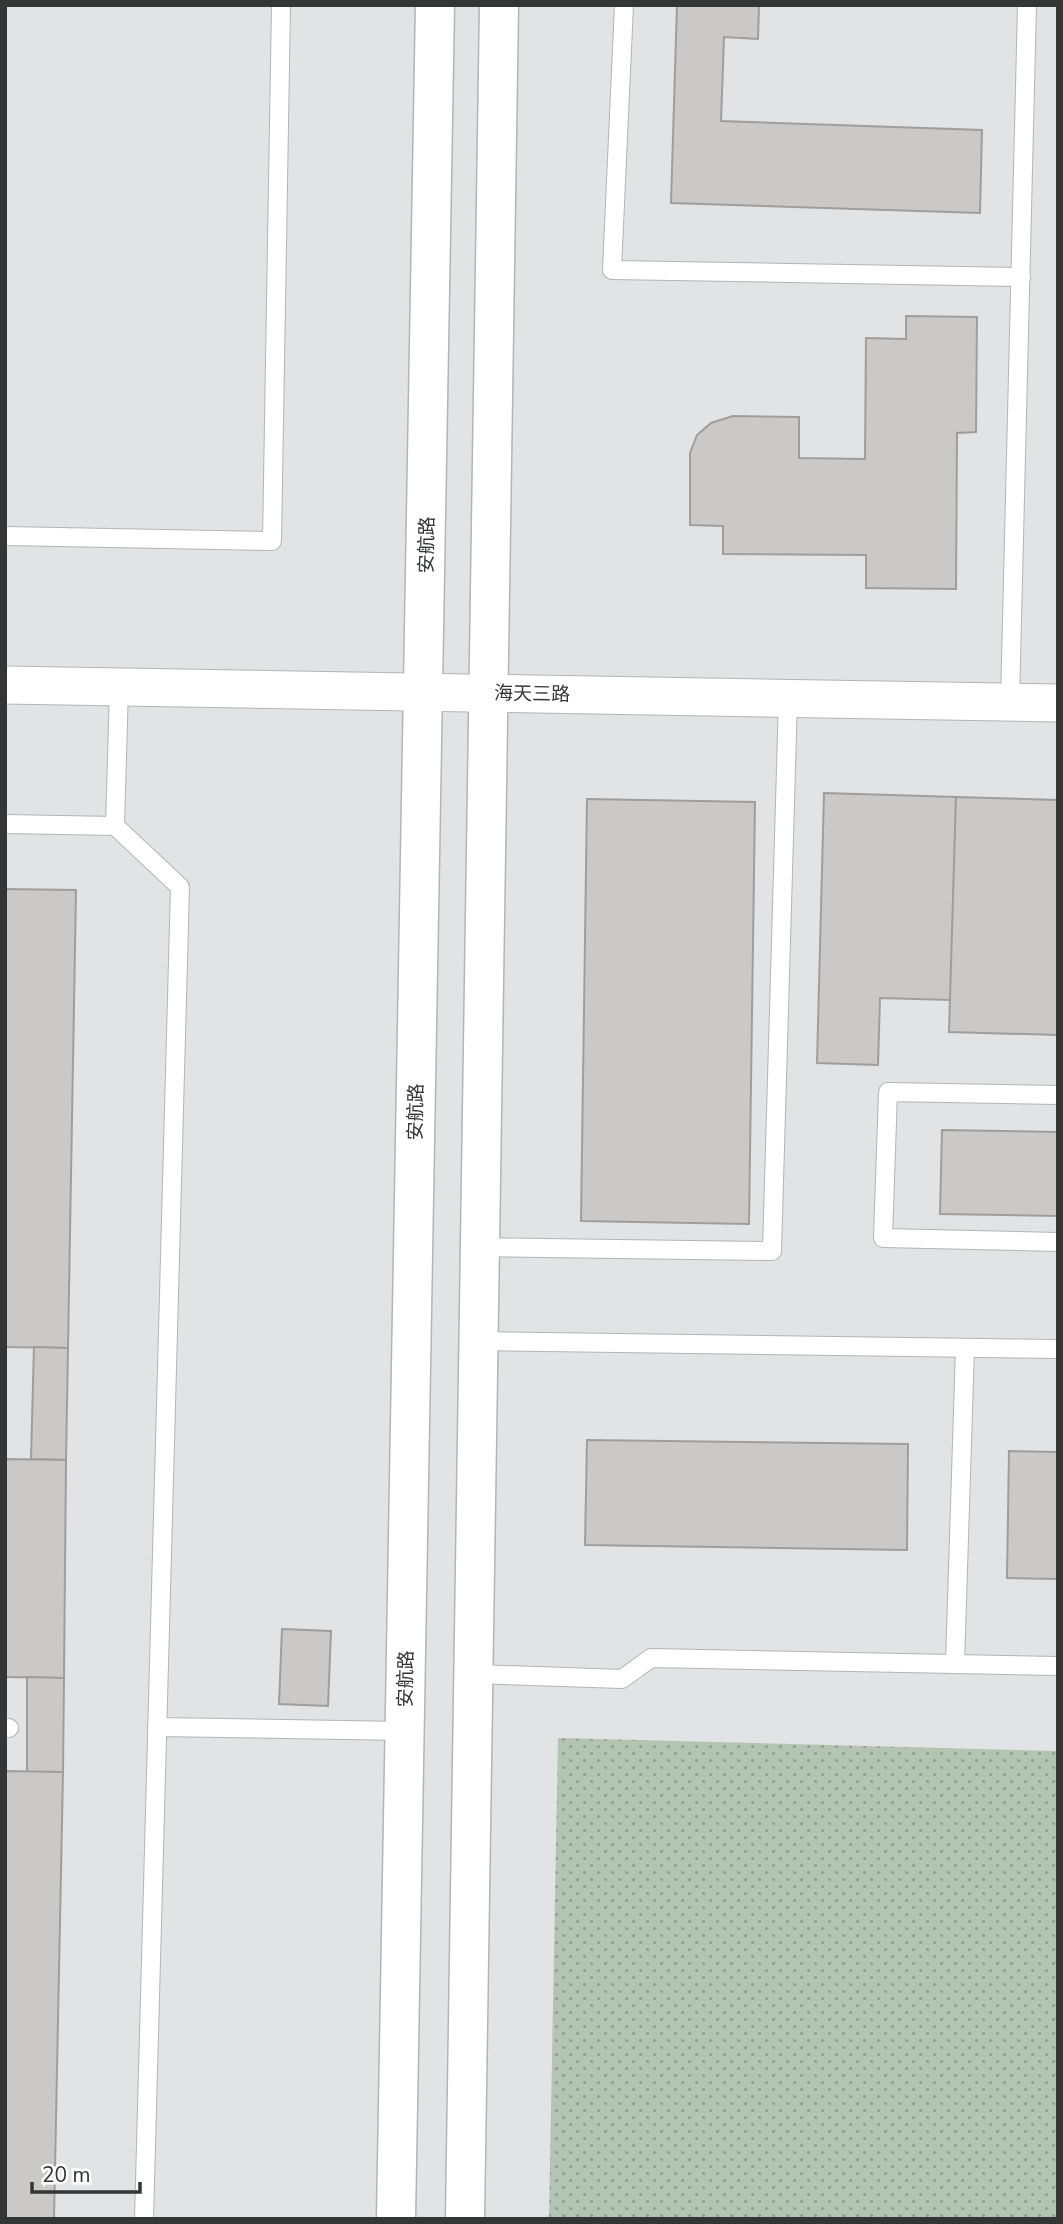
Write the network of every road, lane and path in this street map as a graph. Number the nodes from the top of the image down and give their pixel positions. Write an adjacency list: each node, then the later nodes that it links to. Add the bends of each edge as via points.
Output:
1 (281, 5): 7 (lane, via 272,541)
2 (435, 5): 10 (street, 安航路)
3 (499, 5): 11 (street)
4 (624, 5): 6 (lane, via 612,270)
5 (1027, 5): 6 (lane)
6 (1021, 277): 13 (lane)
7 (5, 536)
8 (5, 685): 9 (street, 海天三路)
9 (119, 688): 10 (street, 海天三路); 16 (lane)
10 (424, 692): 11 (street, 海天三路); 27 (street, 安航路)
11 (487, 693): 12 (street, 海天三路); 19 (street)
12 (788, 699): 13 (street, 海天三路); 19 (lane, via 772,1251)
13 (1010, 702): 14 (street, 海天三路)
14 (1058, 703)
15 (5, 824): 16 (lane)
16 (115, 826): 26 (lane, via 180,887)
17 (1058, 1095): 18 (lane, via 888,1092 883,1238)
18 (1058, 1242)
19 (480, 1247): 20 (street)
20 (479, 1341): 21 (lane); 25 (street)
21 (965, 1348): 22 (lane); 23 (lane)
22 (1058, 1349)
23 (955, 1664): 24 (lane); 25 (lane, via 651,1658 622,1679)
24 (1058, 1666)
25 (474, 1674): 30 (street)
26 (157, 1727): 27 (lane); 28 (lane)
27 (405, 1731): 29 (street, 安航路)
28 (144, 2219)
29 (396, 2219)
30 (465, 2219)

